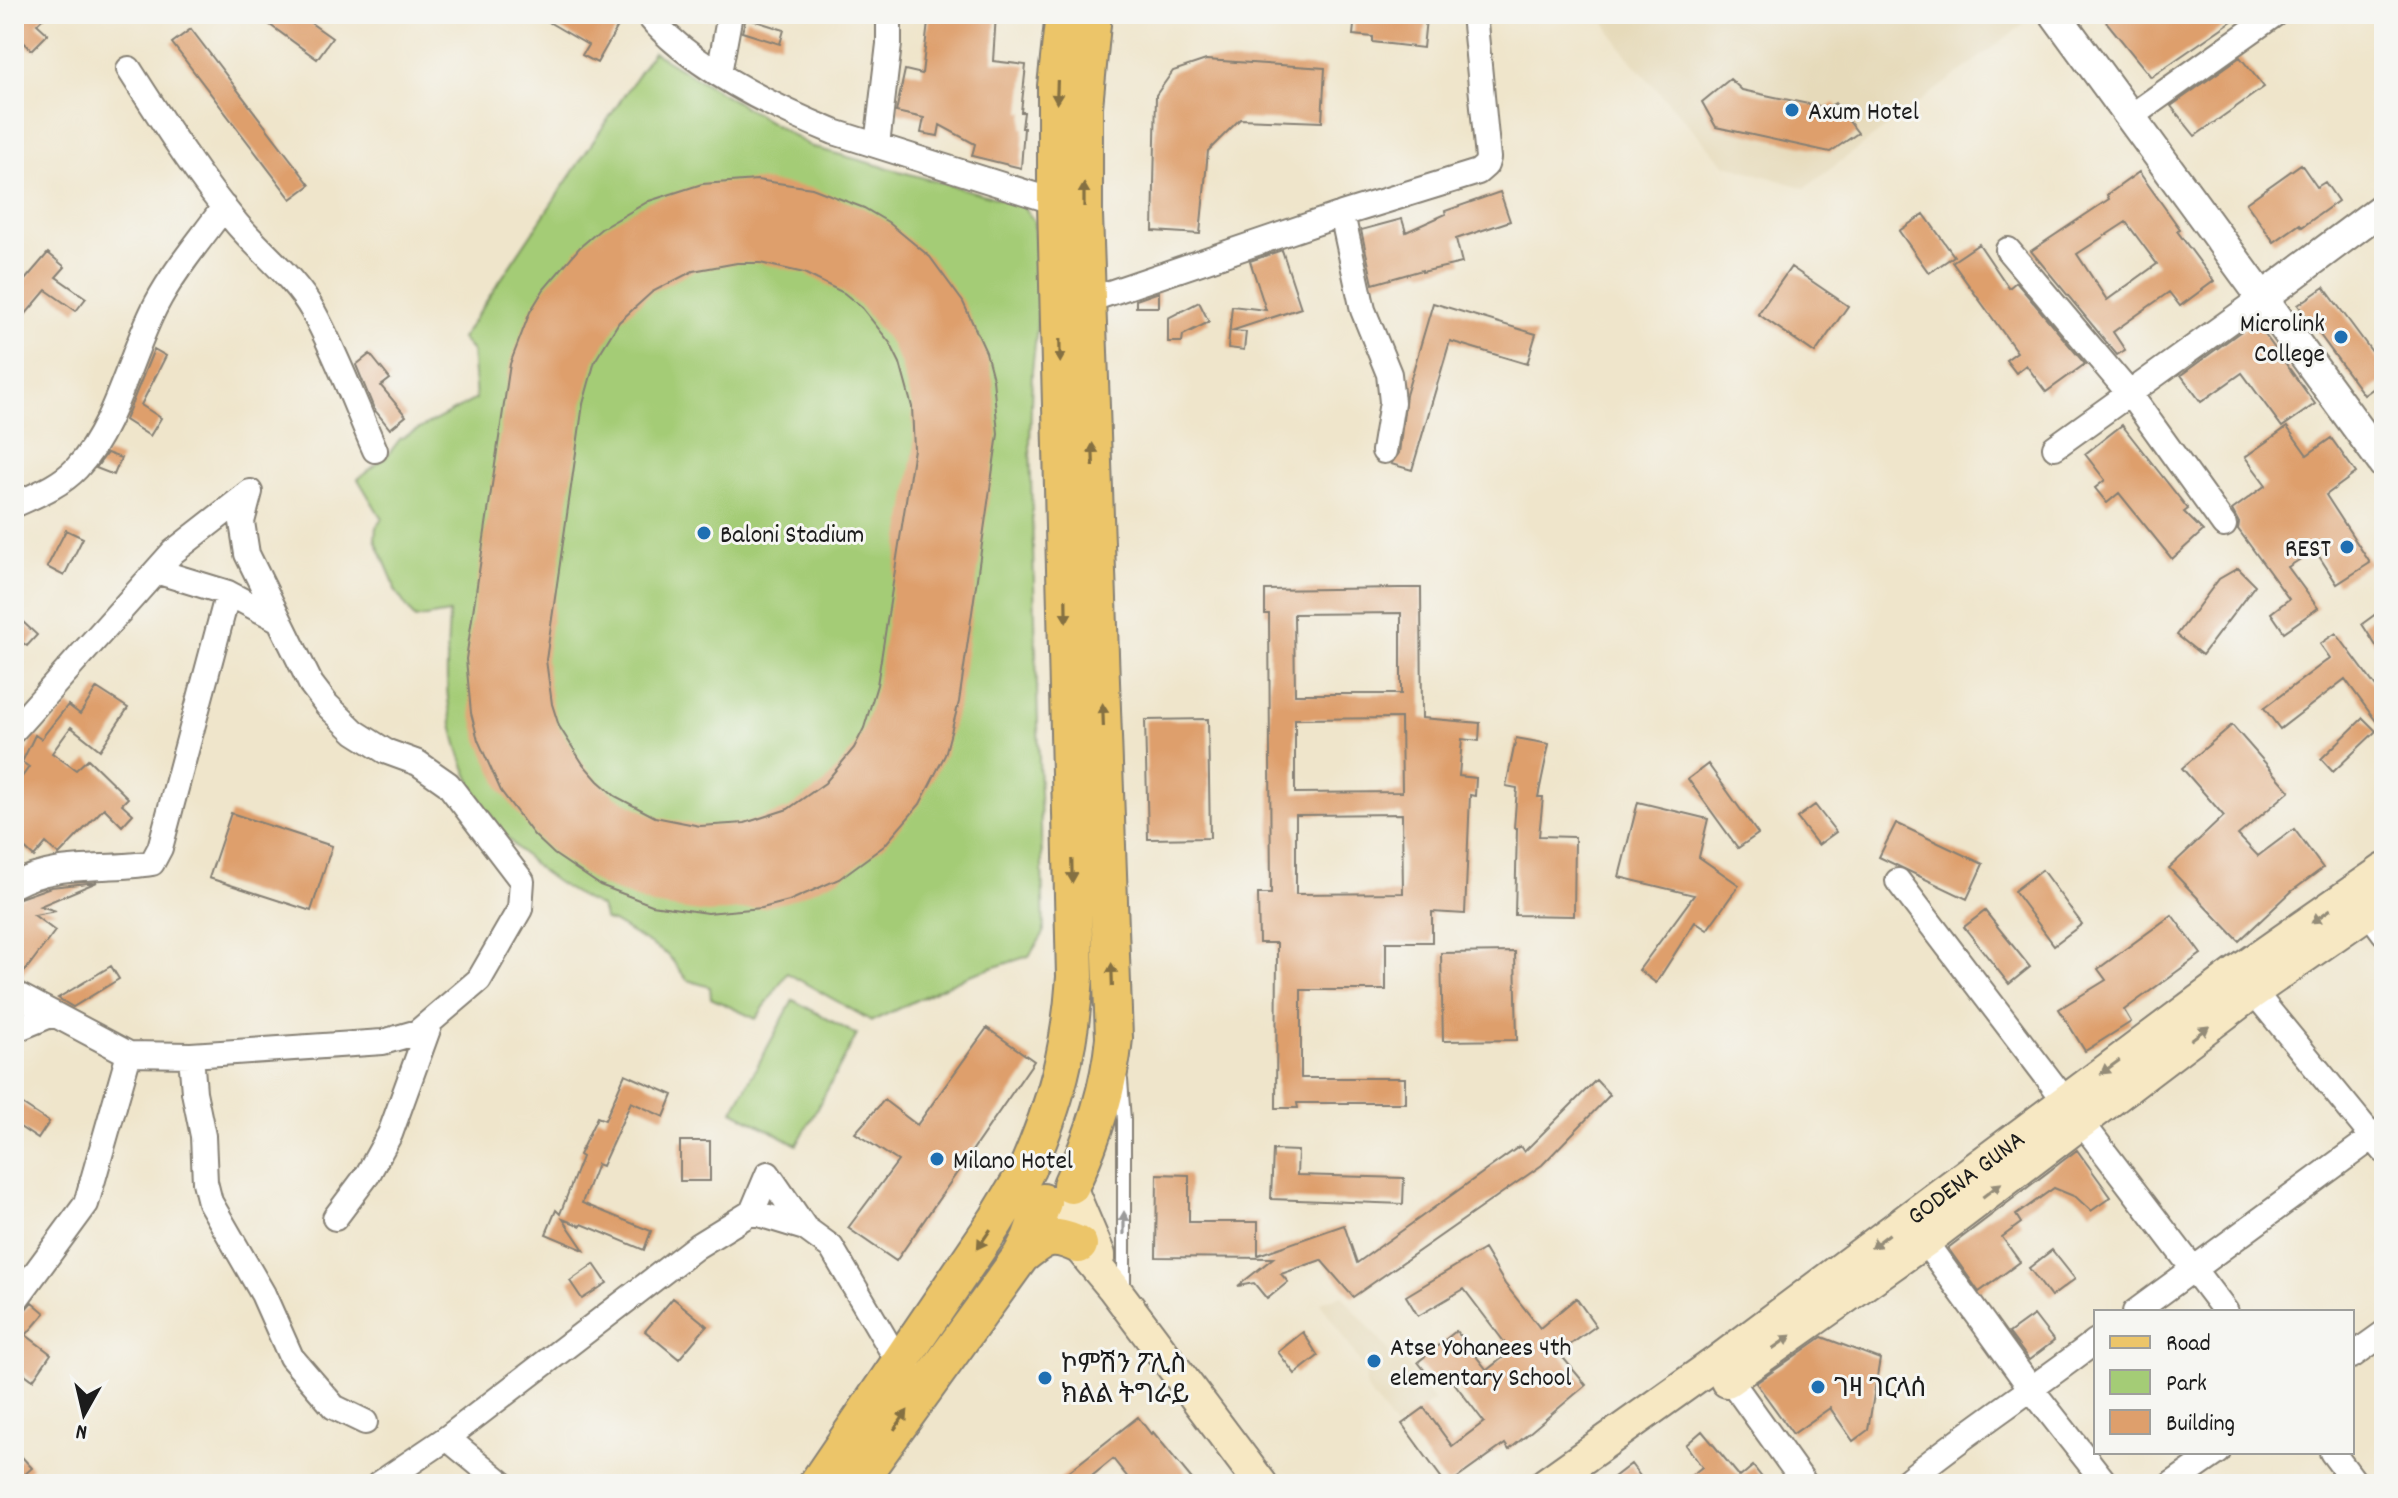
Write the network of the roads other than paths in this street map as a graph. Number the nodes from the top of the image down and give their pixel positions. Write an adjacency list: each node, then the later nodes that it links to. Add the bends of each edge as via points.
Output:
1 (647, 14): 10 (street, via 662,32)
2 (730, 14): 10 (street)
3 (889, 14): 12 (street)
4 (1064, 14): 13 (main road, one-way to 13, via 1056,86)
5 (1093, 14): 19 (main road, one-way to 5, via 1084,106)
6 (1474, 14): 16 (street, via 1486,165 1478,172)
7 (2055, 14): 11 (street)
8 (2275, 14): 11 (street)
9 (129, 69): 14 (street)
10 (719, 73): 12 (street, via 801,118)
11 (2130, 117): 18 (street)
12 (877, 145): 13 (street)
13 (1056, 202): 45 (main road, one-way to 45, via 1075,977)
14 (224, 207): 22 (street, via 312,309); 25 (street, via 157,302 92,449 54,486)
15 (2384, 207): 18 (street)
16 (1342, 214): 19 (street); 23 (street, via 1363,310 1389,374 1392,402)
17 (2008, 250): 20 (street)
18 (2262, 298): 20 (street); 24 (street)
19 (1089, 300): 40 (main road, one-way to 19)
20 (2129, 393): 21 (street); 26 (street)
21 (2055, 447)
22 (375, 450)
23 (1384, 451)
24 (2384, 464)
25 (14, 505)
26 (2224, 525)
27 (156, 571): 28 (street); 29 (street, via 250,492 242,522 247,554); 30 (street)
28 (228, 593): 29 (street); 33 (street, via 152,863 77,867)
29 (279, 620): 38 (street, via 327,705 355,732 448,784 522,881 520,909 479,980)
30 (14, 730)
31 (2384, 870): 34 (main road, GODENA GUNA)
32 (1898, 881): 43 (street)
33 (14, 885)
34 (2373, 910): 35 (main road, GODENA GUNA)
35 (2246, 982): 43 (main road, GODENA GUNA); 44 (street)
36 (14, 993): 37 (street)
37 (53, 1014): 39 (street); 41 (street)
38 (431, 1021): 42 (street, via 418,1032 383,1042); 47 (street, via 390,1134)
39 (14, 1030)
40 (1114, 1038): 45 (main road, via 1101,1110); 53 (lane, one-way to 40, via 1124,1120)
41 (129, 1054): 42 (street); 54 (street, via 86,1204)
42 (191, 1055): 63 (street, via 210,1202 263,1294 291,1357 334,1407)
43 (2073, 1111): 49 (main road, GODENA GUNA); 52 (street)
44 (2380, 1139): 52 (street)
45 (1047, 1186): 50 (main road, via 1062,1224); 51 (main road); 53 (main road); 61 (main road, one-way to 61, via 996,1221)
46 (752, 1212): 48 (street); 48 (street, via 768,1174); 64 (street, via 697,1246)
47 (335, 1218)
48 (805, 1228): 61 (street, via 831,1247)
49 (1917, 1230): 60 (main road, GODENA GUNA); 62 (street)
50 (1079, 1245): 51 (main road, via 1049,1237); 53 (main road)
51 (1021, 1256): 61 (main road)
52 (2192, 1268): 55 (street); 56 (street)
53 (1119, 1294): 71 (main road)
54 (14, 1302)
55 (2138, 1310)
56 (2224, 1310)
57 (2384, 1333): 59 (street)
58 (2094, 1343): 62 (street)
59 (2354, 1355)
60 (1723, 1370): 72 (main road, GODENA GUNA); 73 (main road, GODENA GUNA); 74 (street)
61 (914, 1371): 69 (main road); 70 (main road, one-way to 61)
62 (2032, 1390): 75 (street); 76 (street)
63 (365, 1422)
64 (447, 1438): 67 (street); 68 (street)
65 (2215, 1454): 77 (street)
66 (2334, 1454): 78 (street)
67 (379, 1484)
68 (503, 1484)
69 (817, 1484)
70 (856, 1484)
71 (1261, 1484)
72 (1546, 1484)
73 (1581, 1484)
74 (1805, 1484)
75 (1903, 1484)
76 (2106, 1484)
77 (2172, 1484)
78 (2356, 1484)

